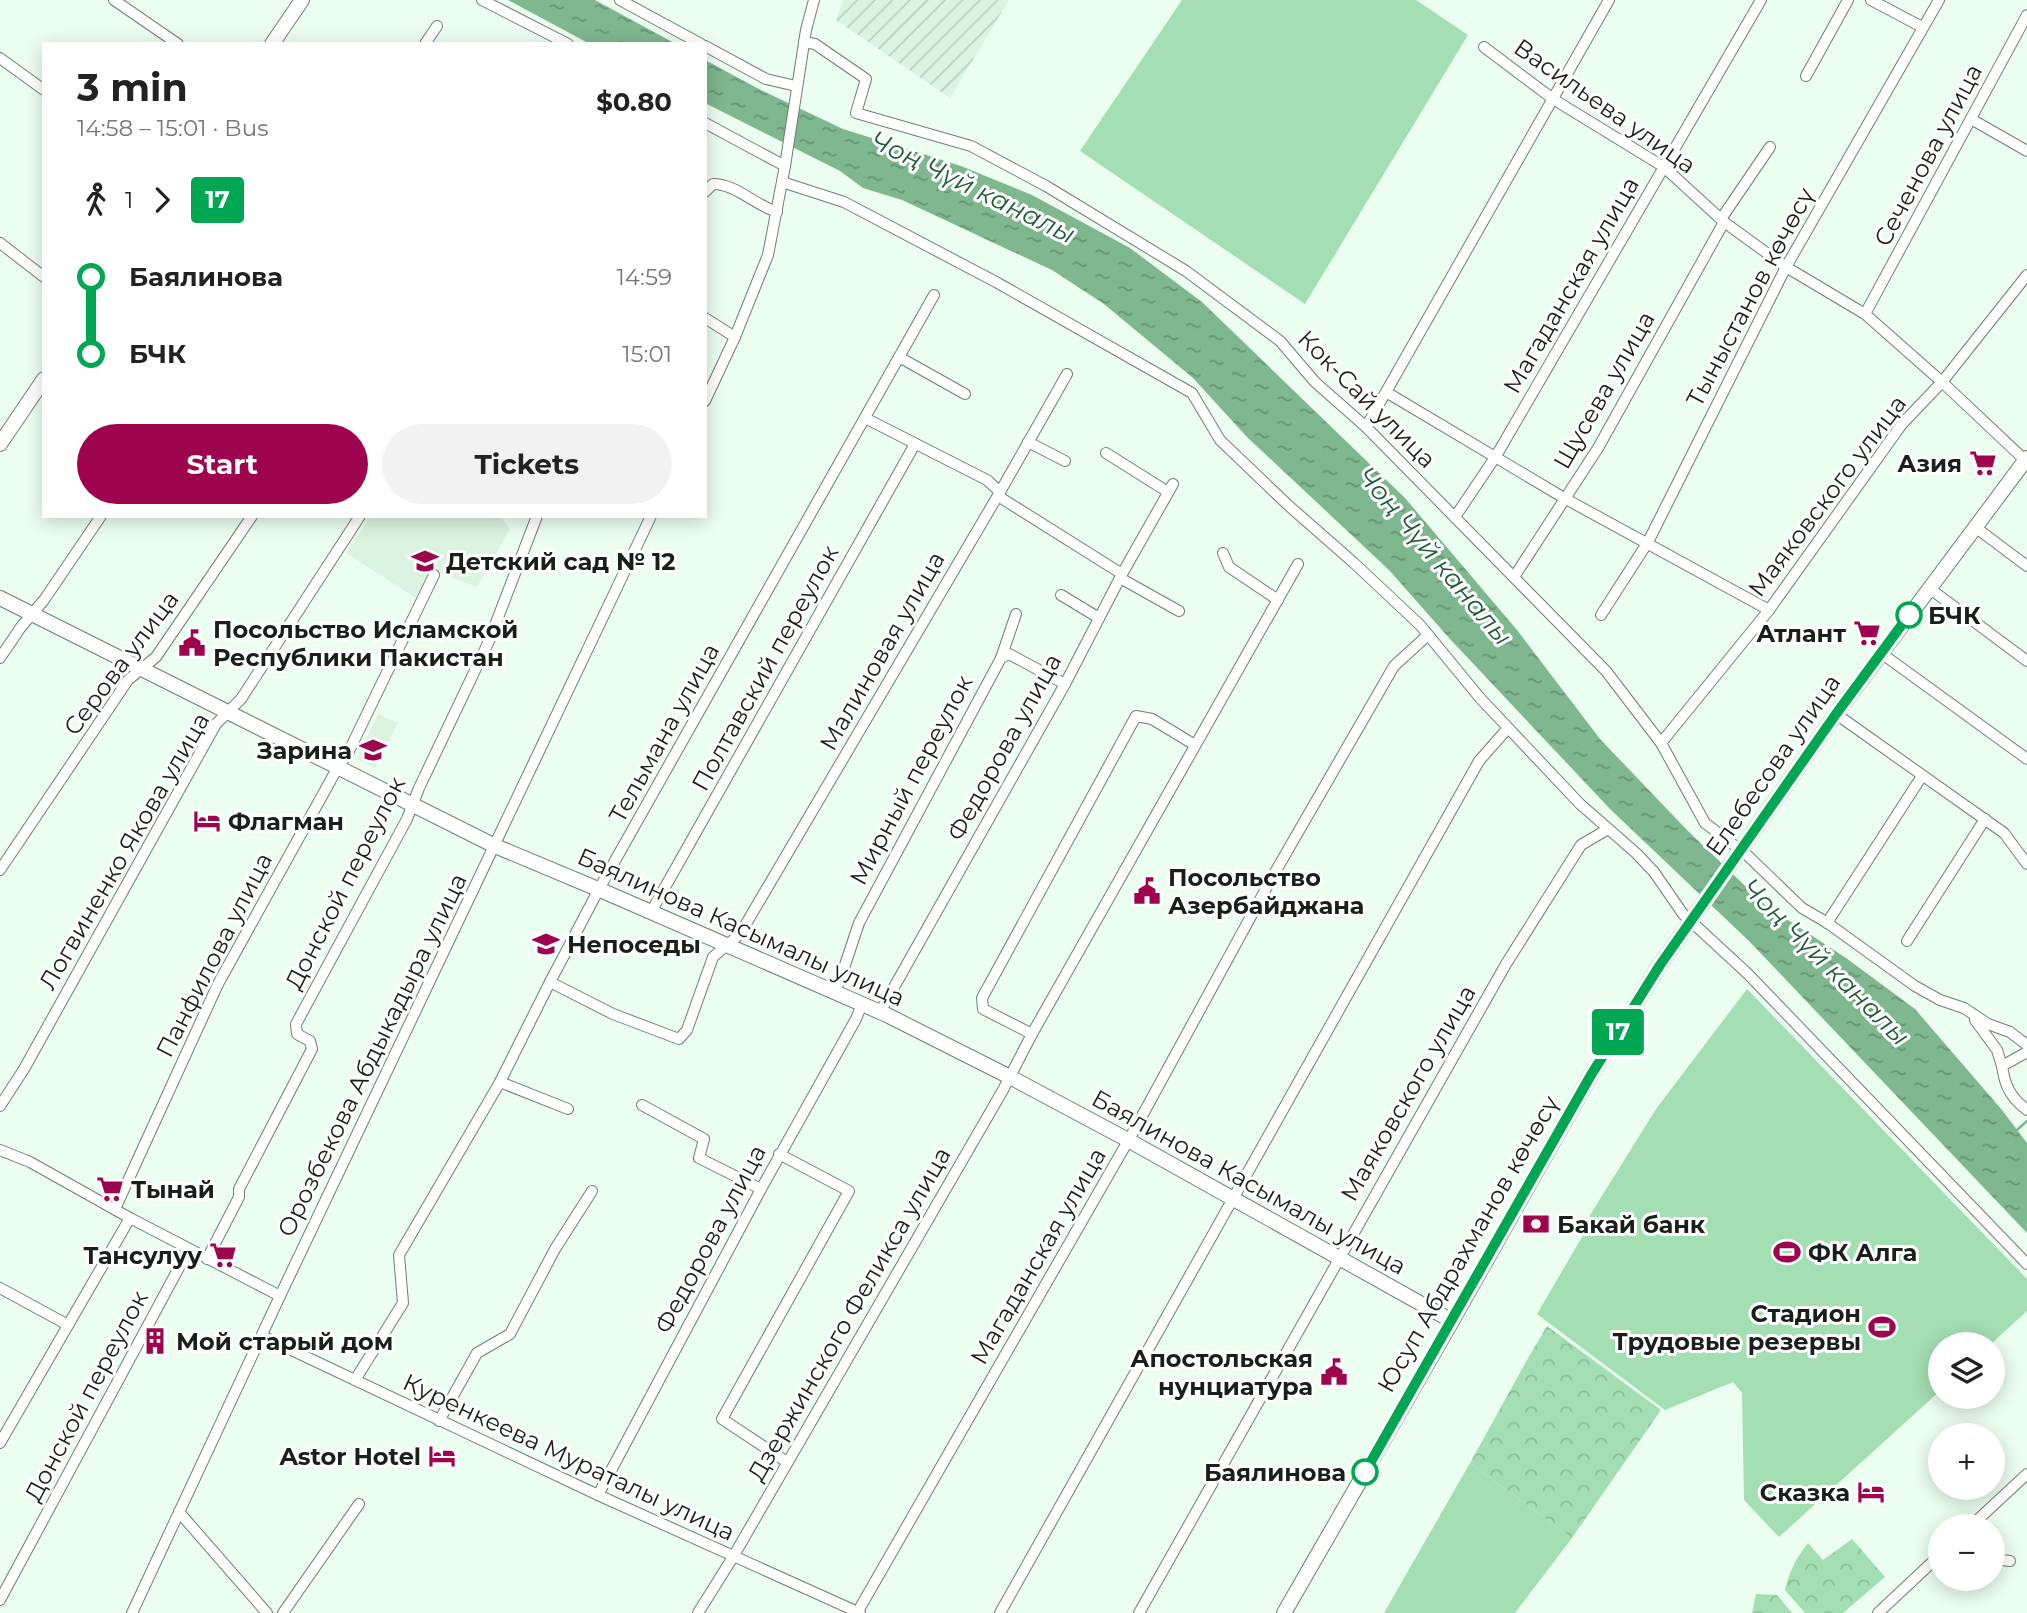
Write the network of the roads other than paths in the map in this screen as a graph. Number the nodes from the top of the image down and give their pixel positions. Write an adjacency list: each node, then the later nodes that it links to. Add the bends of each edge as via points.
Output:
1 (114, 0): 14 (street)
2 (302, 0): 15 (main road)
3 (482, 0): 17 (street)
4 (620, 0): 18 (street)
5 (814, 0): 19 (street)
6 (1609, 0): 26 (street)
7 (1761, 0): 32 (street, Магаданская улица)
8 (1848, 0): 23 (street)
9 (1871, 0): 13 (street)
10 (1938, 0): 13 (street, Тыныстанов көчөсү)
11 (2027, 15): 27 (street, Сеченова улица)
12 (437, 26): 16 (street)
13 (1922, 27): 38 (street, Тыныстанов көчөсү)
14 (175, 42)
15 (273, 42)
16 (426, 42)
17 (564, 42)
18 (697, 42)
19 (804, 42): 25 (street); 53 (street, Кок-Сай улица, via 815,44 866,79 856,113 971,146 1174,264 1280,341 1315,382)
20 (707, 47): 25 (street)
21 (1484, 47): 26 (street, Васильева улица)
22 (0, 58): 24 (street)
23 (1806, 75)
24 (42, 89)
25 (796, 90): 31 (street)
26 (1553, 99): 32 (street, Васильева улица); 49 (street)
27 (1971, 120): 30 (street); 42 (street, Сеченова улица)
28 (707, 124): 31 (street)
29 (1770, 147): 36 (street, Щусева улица)
30 (2027, 151)
31 (785, 161): 33 (street)
32 (1664, 167): 36 (street, Васильева улица); 58 (street, Магаданская улица)
33 (782, 182): 35 (street); 87 (street, via 844,202 1192,393 1220,440)
34 (707, 190): 35 (street, via 713,184 723,184)
35 (777, 212): 44 (street, via 768,255)
36 (1722, 221): 38 (street, Васильева улица); 62 (street, Щусева улица, via 1602,442)
37 (0, 243): 39 (street)
38 (1786, 267): 42 (street, Васильева улица); 70 (street, Тыныстанов көчөсү)
39 (42, 275)
40 (2027, 275): 48 (street, Маяковского улица)
41 (933, 295): 45 (street, Тельмана улица)
42 (1865, 314): 48 (street, Васильева улица)
43 (707, 319): 44 (street)
44 (735, 337): 51 (street)
45 (899, 356): 50 (street); 52 (street, Тельмана улица)
46 (1067, 374): 55 (street, Малиновая улица)
47 (42, 382): 54 (main road)
48 (1942, 382): 59 (street, Васильева улица); 81 (street, Маяковского улица, via 1902,424)
49 (1386, 392): 53 (street); 58 (street)
50 (965, 394)
51 (707, 397)
52 (865, 418): 56 (street); 109 (street, Тельмана улица)
53 (1366, 427): 63 (street, Кок-Сай улица)
54 (1, 440)
55 (1028, 442): 60 (street); 61 (street, Малиновая улица)
56 (915, 444): 61 (street, via 987,480); 111 (street, Полтавский переулок)
57 (1106, 453): 75 (street, Федорова улица, via 1170,488)
58 (1496, 456): 62 (street); 63 (street, Магаданская улица)
59 (2026, 460): 69 (main road, Елебесова улица)
60 (1065, 461)
61 (999, 494): 75 (street); 115 (street, Малиновая улица, via 740,934)
62 (1564, 498): 70 (street); 76 (street, Щусева улица)
63 (1455, 517): 76 (street, Кок-Сай улица)
64 (100, 518): 83 (street)
65 (251, 518): 92 (street, Серова улица, via 156,657)
66 (359, 518): 94 (street, Логвиненко Якова улица)
67 (536, 518): 102 (street, Донской переулок, via 489,641)
68 (650, 518): 105 (street, Орозбекова Абдыкадыра улица)
69 (1975, 527): 73 (street); 77 (main road, Елебесова улица)
70 (1647, 542): 81 (street); 85 (street, Тыныстанов көчөсү)
71 (1223, 553): 80 (street, via 1229,567)
72 (1298, 564): 80 (street, Дзержинского Феликса улица)
73 (2027, 566)
74 (434, 575): 100 (street, Панфилова улица)
75 (1121, 576): 82 (street); 86 (street, Федорова улица)
76 (1514, 577): 97 (street, Кок-Сай улица, via 1606,671)
77 (1929, 588): 88 (main road, Елебесова улица); 91 (street)
78 (1061, 595): 86 (street)
79 (0, 598): 83 (main road, Баялинова Касымалы улица)
80 (1278, 600): 98 (street, Дзержинского Феликса улица)
81 (1769, 610): 97 (street, Маяковского улица)
82 (1178, 611)
83 (33, 614): 89 (street); 92 (main road, Баялинова Касымалы улица)
84 (1016, 614): 90 (street)
85 (1601, 615)
86 (1099, 618): 93 (street, Федорова улица)
87 (1428, 635): 96 (street); 131 (street, Магаданская улица, via 1394,666)
88 (1881, 653): 95 (main road, Елебесова улица); 99 (street)
89 (0, 658)
90 (1001, 658): 93 (street, Мирный переулок, via 1009,654); 117 (street, Мирный переулок, via 859,923)
91 (2027, 661)
92 (141, 668): 94 (main road, Баялинова Касымалы улица); 108 (street, Серова улица, via 128,680)
93 (1065, 684): 120 (street, Федорова улица)
94 (229, 712): 100 (main road, Баялинова Касымалы улица); 128 (street, Логвиненко Якова улица, via 216,724)
95 (1836, 714): 101 (street); 106 (main road, Елебесова улица)
96 (1508, 728): 104 (street); 136 (street, via 1479,761)
97 (1661, 743): 106 (street, Кок-Сай улица, via 1705,823)
98 (1195, 745): 121 (street, Дзержинского Феликса улица); 121 (street, via 1152,719 1136,716 982,998 983,1009)
99 (2027, 759)
100 (338, 767): 102 (main road, Баялинова Касымалы улица); 137 (street, Панфилова улица, via 218,984)
101 (1922, 776): 103 (street); 113 (street)
102 (413, 805): 105 (main road, Баялинова Касымалы улица); 141 (street, Донской переулок, via 296,1024 297,1034 310,1041 312,1049)
103 (1985, 819): 107 (street, via 2004,833); 114 (street)
104 (1608, 829): 112 (street, via 1654,872); 140 (street, Маяковского улица, via 1581,845 1506,964)
105 (495, 846): 109 (main road, Баялинова Касымалы улица); 144 (street, Орозбекова Абдыкадыра улица)
106 (1737, 855): 110 (main road, Елебесова улица); 113 (street, Кок-Сай улица, via 1802,908)
107 (2027, 864)
108 (0, 870)
109 (599, 889): 111 (main road, Баялинова Касымалы улица); 116 (street, Тельмана улица)
110 (1702, 904): 112 (main road, Юсуп Абдрахманов көчөсү)
111 (651, 912): 115 (main road, Баялинова Касымалы улица)
112 (1690, 921): 142 (street, via 1748,974); 145 (main road, Юсуп Абдрахманов көчөсү, via 1591,1075)
113 (1828, 923): 119 (street, Кок-Сай улица, via 1915,986)
114 (1907, 941)
115 (727, 945): 116 (street, Малиновая улица, via 713,957 687,1030 679,1039 613,1014); 117 (main road, Баялинова Касымалы улица)
116 (550, 982): 126 (street, Тельмана улица)
117 (835, 991): 118 (main road, Баялинова Касымалы улица)
118 (862, 1004): 120 (main road, Баялинова Касымалы улица); 133 (street, Федорова улица)
119 (1964, 1008): 122 (street, Кок-Сай улица); 124 (street, via 1990,1038)
120 (880, 1012): 125 (main road, Баялинова Касымалы улица)
121 (1032, 1034): 125 (street, Дзержинского Феликса улица)
122 (2027, 1045)
123 (2027, 1052): 124 (street)
124 (2002, 1066): 130 (street, via 2005,1086)
125 (1010, 1077): 131 (main road, Баялинова Касымалы улица); 152 (street, Дзержинского Феликса улица)
126 (500, 1082): 129 (street); 148 (street, Тельмана улица, via 399,1255 403,1303)
127 (642, 1105): 134 (street, via 704,1139 699,1158)
128 (0, 1106)
129 (568, 1109)
130 (2027, 1110)
131 (1128, 1140): 136 (main road, Баялинова Касымалы улица); 167 (street, Магаданская улица)
132 (0, 1150): 137 (street)
133 (779, 1154): 134 (street, Федорова улица); 152 (street, via 849,1191 722,1419)
134 (761, 1189): 154 (street, Федорова улица)
135 (592, 1191): 149 (street, via 510,1334 477,1353)
136 (1234, 1198): 140 (main road, Баялинова Касымалы улица); 168 (street)
137 (115, 1209): 138 (street)
138 (130, 1218): 139 (street); 146 (street)
139 (189, 1249): 141 (street); 162 (street, Донской переулок)
140 (1340, 1257): 145 (main road, Баялинова Касымалы улица); 169 (street, Маяковского улица)
141 (207, 1259): 144 (street)
142 (2027, 1264)
143 (0, 1288): 146 (street)
144 (280, 1296): 147 (street, Орозбекова Абдыкадыра улица)
145 (1452, 1321): 170 (main road, Юсуп Абдрахманов көчөсү)
146 (68, 1325): 150 (street)
147 (262, 1336): 148 (street, Куренкеева Мураталы улица); 156 (street, Орозбекова Абдыкадыра улица)
148 (355, 1380): 149 (street, Куренкеева Мураталы улица)
149 (439, 1421): 154 (street, Куренкеева Мураталы улица)
150 (4, 1424): 151 (street)
151 (0, 1443)
152 (787, 1462): 158 (street, Дзержинского Феликса улица)
153 (2027, 1474): 157 (street)
154 (598, 1495): 158 (street, Куренкеева Мураталы улица)
155 (359, 1504): 165 (street)
156 (178, 1512): 163 (street, Орозбекова Абдыкадыра улица); 164 (street)
157 (1984, 1514)
158 (733, 1557): 166 (street, Дзержинского Феликса улица); 167 (street, Куренкеева Мураталы улица)
159 (2005, 1560): 160 (street)
160 (2010, 1561)
161 (1928, 1566): 171 (street)
162 (0, 1600)
163 (132, 1613)
164 (267, 1613)
165 (283, 1613)
166 (698, 1613)
167 (858, 1613)
168 (1000, 1613)
169 (1139, 1613)
170 (1284, 1613)
171 (1878, 1613)

